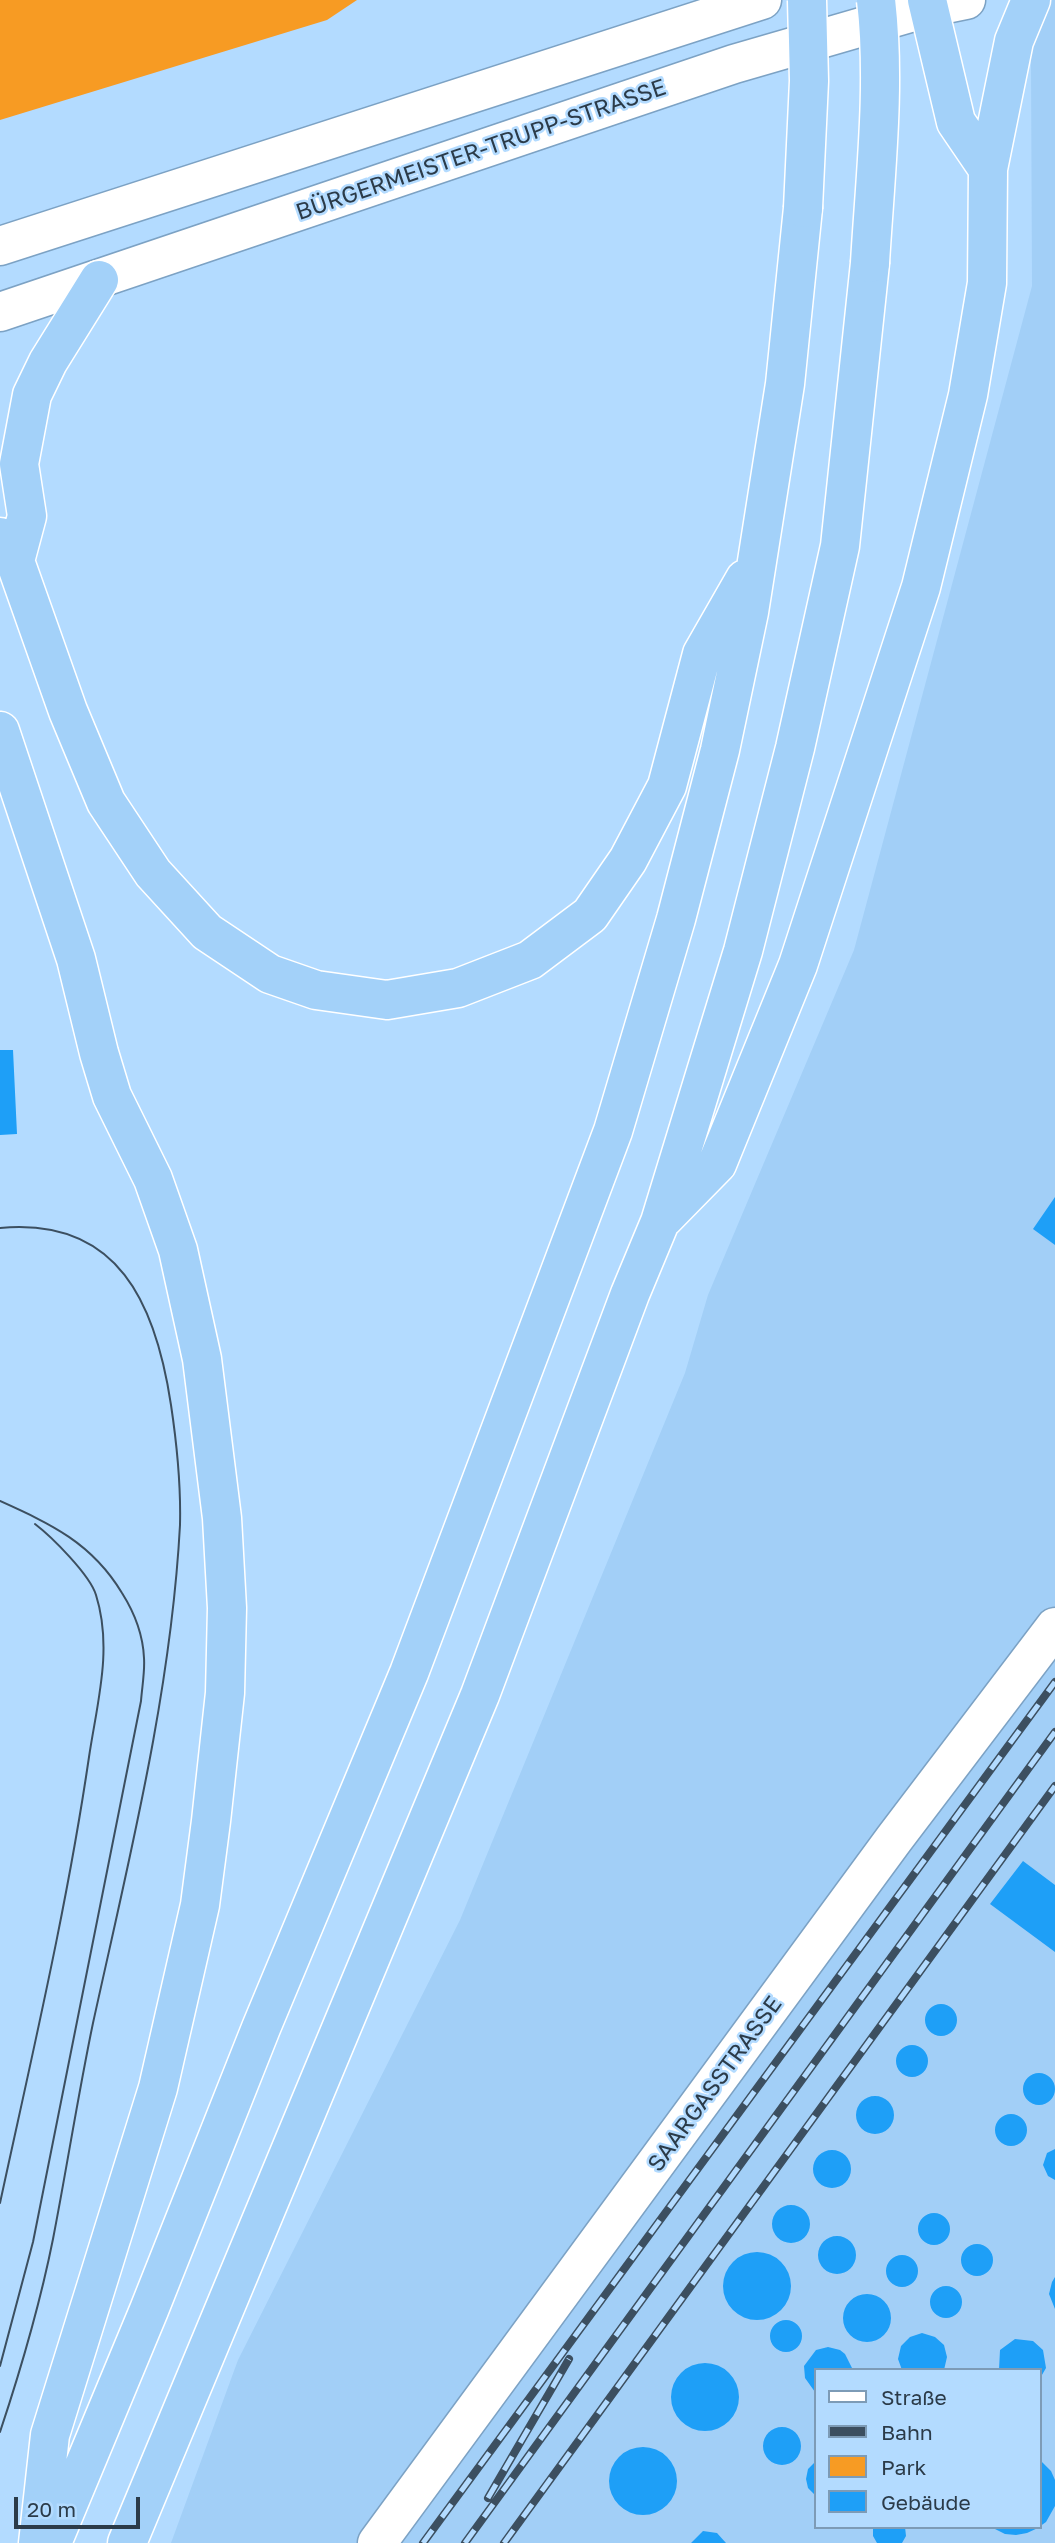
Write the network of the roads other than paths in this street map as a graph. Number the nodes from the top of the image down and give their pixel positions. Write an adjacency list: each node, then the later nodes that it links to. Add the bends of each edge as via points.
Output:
1 (762, 0): 8 (street)
2 (807, 0): 12 (highway, bridge, via 809,81 803,208 785,384)
3 (876, 0): 14 (highway, bridge, via 878,138 870,263 839,546 795,747 743,951)
4 (966, 0): 6 (street, BÜRGERMEISTER-TRUPP-STRASSE)
5 (1031, 0): 7 (highway, via 1014,41)
6 (927, 4): 7 (highway, via 956,122); 9 (street, BÜRGERMEISTER-TRUPP-STRASSE, via 734,64)
7 (988, 169): 14 (highway, via 987,283 968,395 921,587 798,965 717,1164)
8 (0, 246)
9 (99, 280): 10 (street, BÜRGERMEISTER-TRUPP-STRASSE); 11 (highway, via 32,395 19,464 27,516)
10 (0, 312)
11 (7, 549): 12 (highway, via 106,802 153,873 206,932 270,974 316,990 387,1000 458,988 530,961 590,915 628,860 667,786 702,654)
12 (758, 555): 17 (highway, via 720,750 613,1131 409,1672)
13 (0, 731): 16 (highway, via 76,959 112,1096 153,1179 177,1250 202,1359 222,1518 227,1608 225,1693 200,1905 158,2088 50,2435)
14 (660, 1222): 18 (highway, via 480,1695)
15 (1055, 1627): 19 (street, SAARGASSTRASSE)
16 (38, 2543)
17 (52, 2543)
18 (127, 2543)
19 (377, 2543)

